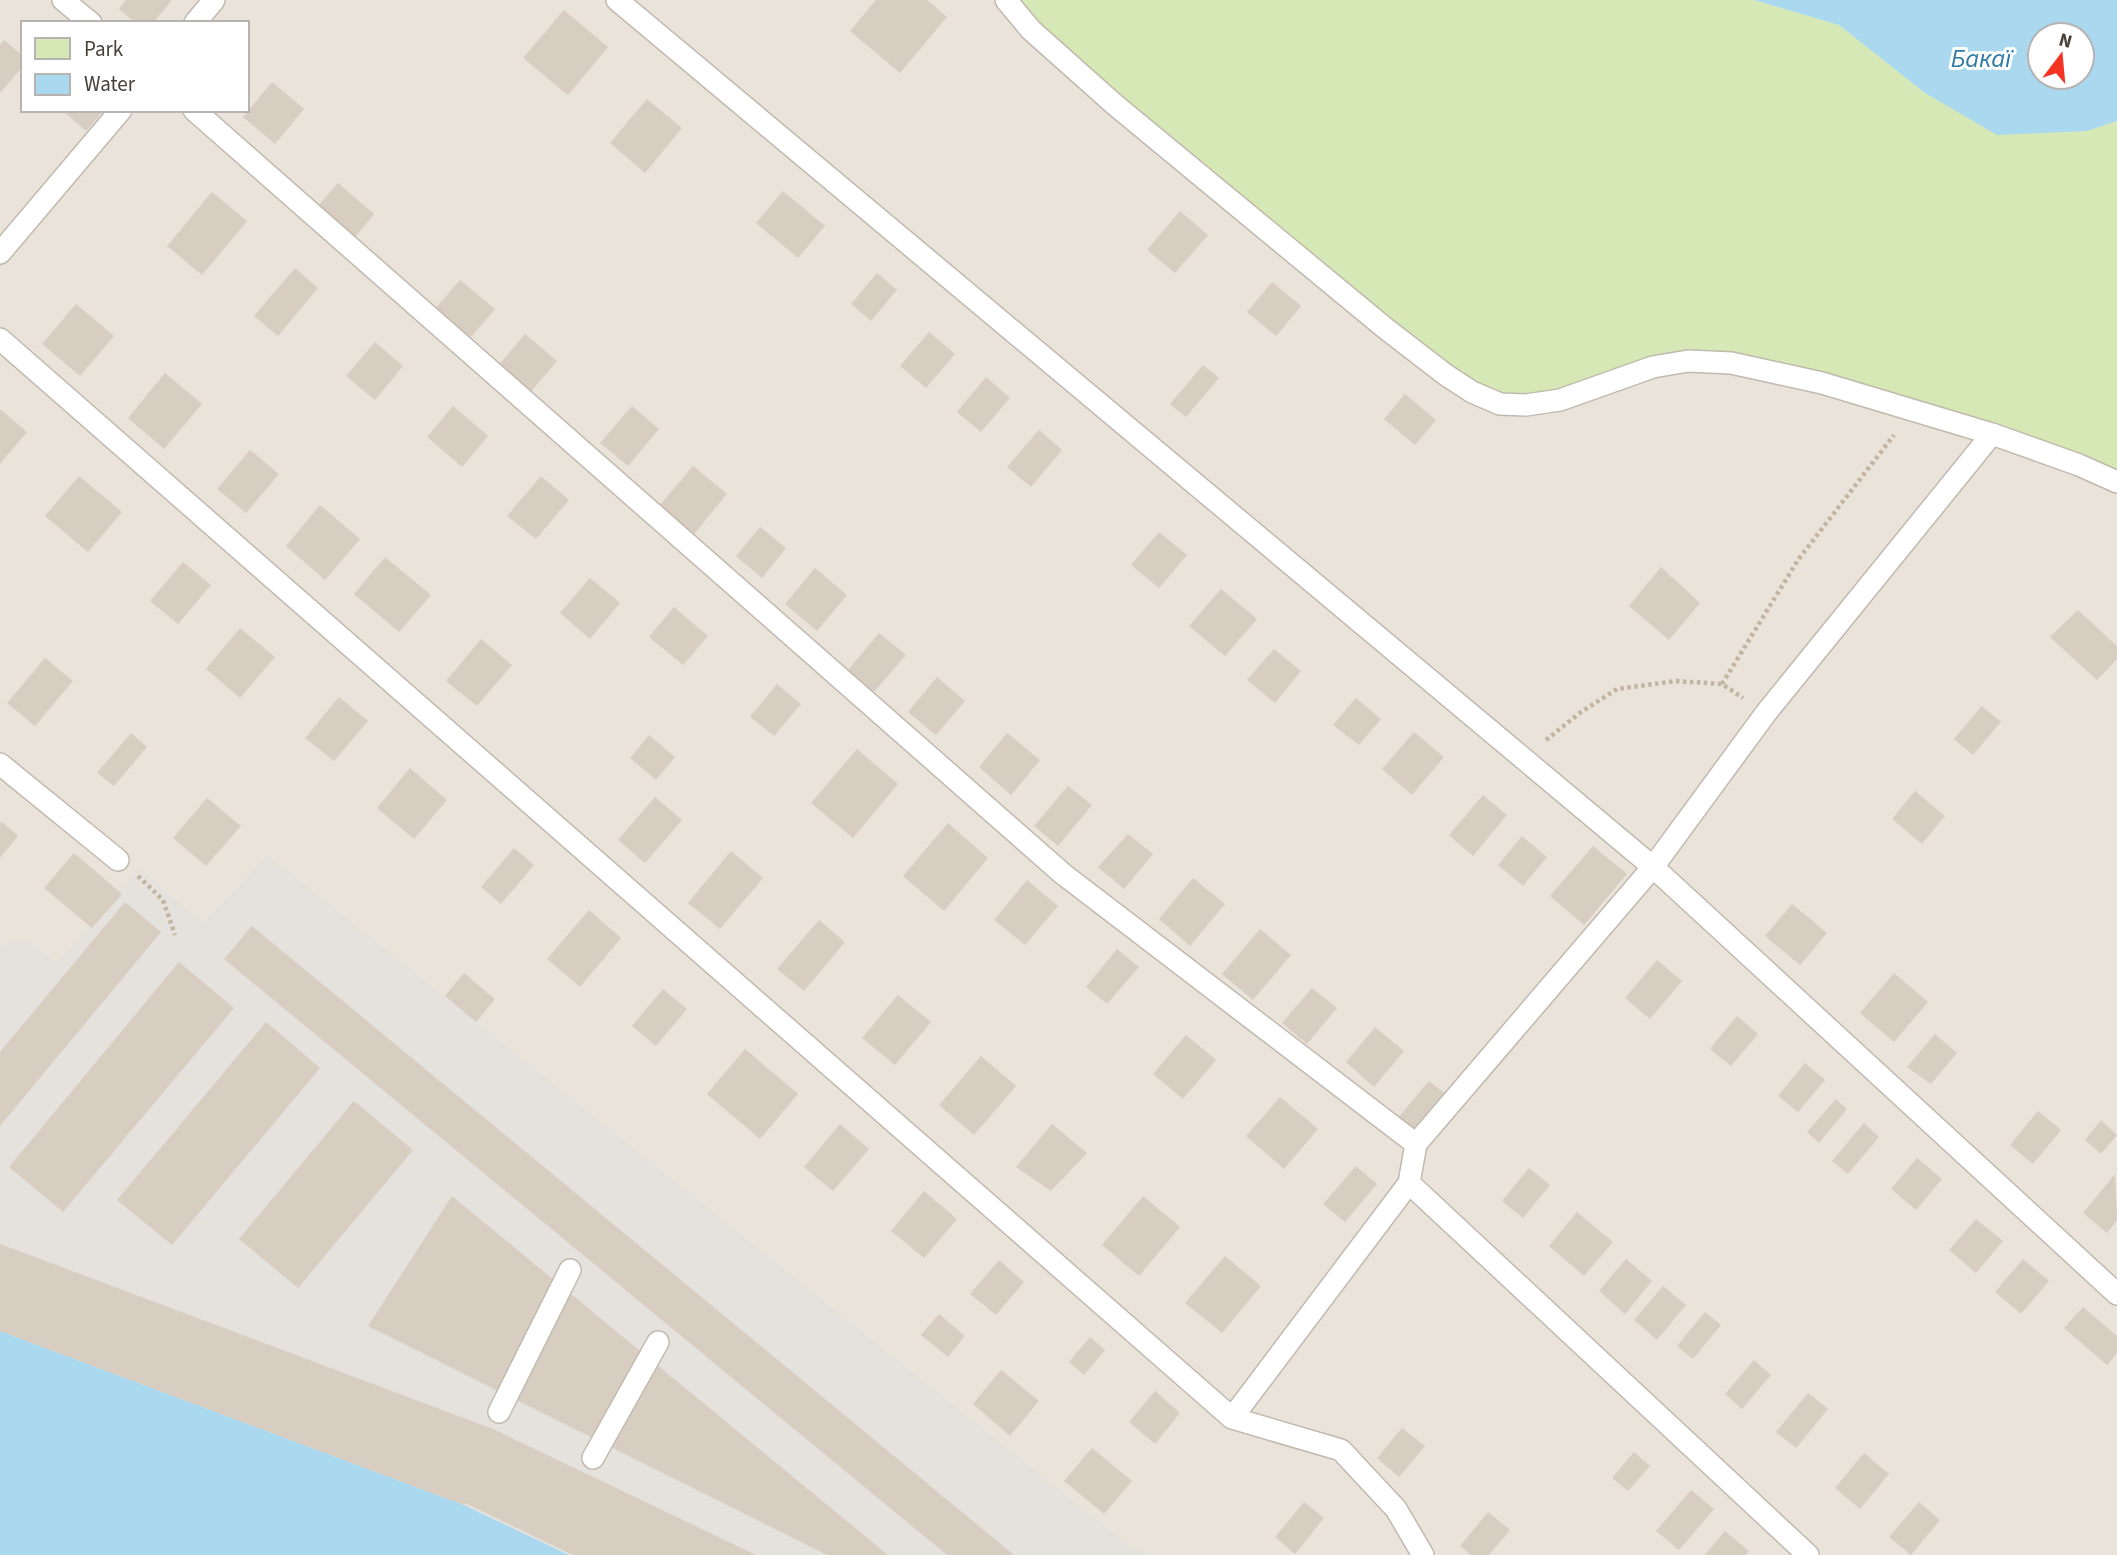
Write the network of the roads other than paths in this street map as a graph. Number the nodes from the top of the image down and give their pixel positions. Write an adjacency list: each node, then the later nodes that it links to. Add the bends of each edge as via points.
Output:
1 (63, 0): 5 (lane)
2 (214, 0): 6 (lane)
3 (617, 0): 15 (lane)
4 (1006, 0): 11 (lane, via 1031,30 1114,104 1385,328 1472,392 1500,404 1525,405 1560,400 1688,360 1731,363 1822,383)
5 (89, 21)
6 (197, 21)
7 (119, 112): 9 (lane)
8 (196, 112): 16 (lane, via 1063,874)
9 (0, 253)
10 (0, 339): 22 (lane)
11 (1992, 434): 12 (lane); 15 (lane, via 1766,713)
12 (2117, 482)
13 (0, 765): 14 (lane)
14 (118, 860)
15 (1653, 867): 16 (lane); 19 (lane)
16 (1416, 1144): 17 (lane)
17 (1409, 1183): 22 (lane); 25 (lane)
18 (570, 1270): 21 (lane)
19 (2117, 1294)
20 (658, 1342): 23 (lane)
21 (499, 1412)
22 (1232, 1418): 24 (lane, via 1341,1450 1396,1510)
23 (593, 1458)
24 (1423, 1555)
25 (1808, 1555)

